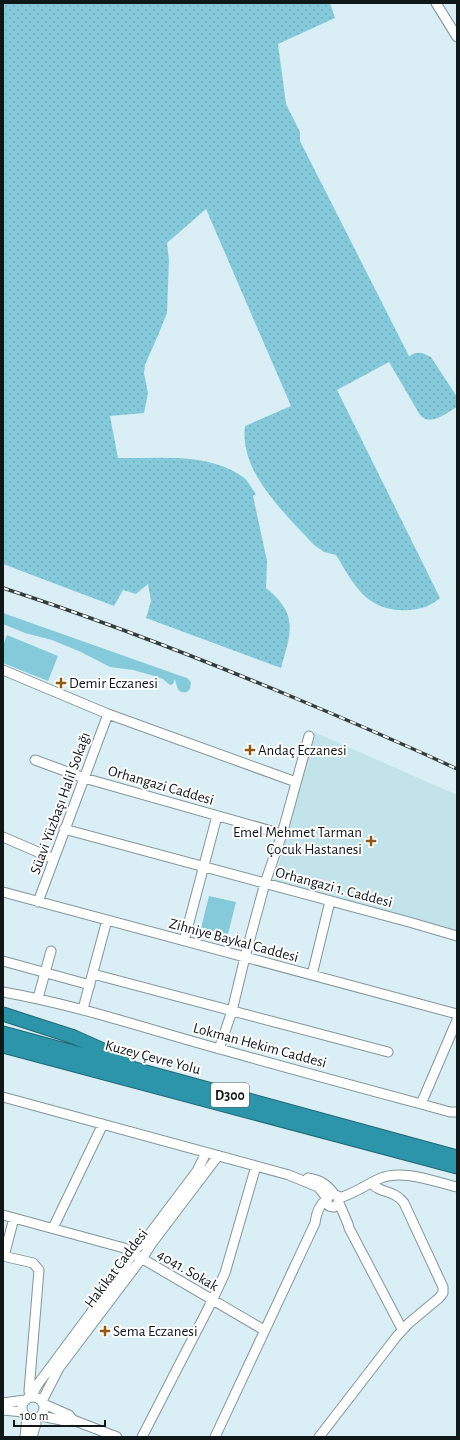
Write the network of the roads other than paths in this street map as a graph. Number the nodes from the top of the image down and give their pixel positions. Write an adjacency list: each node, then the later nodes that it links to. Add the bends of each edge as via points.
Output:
1 (439, 4): 2 (street)
2 (457, 37)
3 (3, 670): 4 (street)
4 (108, 714): 7 (street, Süavi Yüzbaşı Halil Sokağı); 8 (street)
5 (309, 736): 8 (street)
6 (35, 760): 7 (street, Orhangazi Caddesi)
7 (84, 778): 9 (street, Orhangazi Caddesi); 10 (street, Süavi Yüzbaşı Halil Sokağı)
8 (296, 782): 11 (street)
9 (217, 816): 11 (street, Orhangazi Caddesi); 14 (street)
10 (64, 829): 13 (street, Süavi Yüzbaşı Halil Sokağı); 14 (street, Orhangazi 1. Caddesi)
11 (282, 834): 15 (street)
12 (3, 837): 13 (street)
13 (54, 858): 18 (street, Süavi Yüzbaşı Halil Sokağı)
14 (203, 868): 15 (street, Orhangazi 1. Caddesi); 21 (street)
15 (265, 883): 17 (street, Orhangazi 1. Caddesi); 23 (street)
16 (3, 892): 18 (street, Zihniye Baykal Caddesi)
17 (330, 901): 20 (street, Orhangazi 1. Caddesi); 27 (street)
18 (38, 902): 19 (street, Zihniye Baykal Caddesi)
19 (107, 920): 21 (street, Zihniye Baykal Caddesi); 26 (street)
20 (457, 936)
21 (184, 941): 23 (street, Zihniye Baykal Caddesi)
22 (51, 951): 25 (street)
23 (245, 957): 27 (street, Zihniye Baykal Caddesi); 32 (street)
24 (3, 961): 25 (street)
25 (45, 973): 28 (street); 30 (street)
26 (93, 974): 28 (street); 32 (street)
27 (312, 975): 34 (street, Zihniye Baykal Caddesi)
28 (90, 985): 31 (street)
29 (3, 992): 30 (street, Lokman Hekim Caddesi)
30 (38, 998): 31 (street, Lokman Hekim Caddesi)
31 (83, 1009): 38 (street, Lokman Hekim Caddesi)
32 (232, 1011): 38 (street); 39 (street)
33 (3, 1014): 42 (highway, via 86,1042)
34 (457, 1014)
35 (457, 1020): 44 (street)
36 (3, 1033): 42 (highway, Kuzey Çevre Yolu / D300)
37 (3, 1046): 41 (highway, Kuzey Çevre Yolu / D300)
38 (219, 1049): 44 (street, Lokman Hekim Caddesi)
39 (388, 1052)
40 (3, 1055): 41 (highway, via 20,1056 82,1072)
41 (108, 1074): 51 (highway, Kuzey Çevre Yolu / D300)
42 (155, 1074): 49 (highway, Kuzey Çevre Yolu / D300)
43 (3, 1097): 46 (street)
44 (422, 1104): 45 (street, Lokman Hekim Caddesi)
45 (457, 1112)
46 (103, 1124): 47 (street); 57 (street)
47 (206, 1152): 48 (street); 58 (street, Hakikat Caddesi, via 197,1171 145,1240)
48 (218, 1156): 50 (street); 60 (street, Hakikat Caddesi)
49 (457, 1157)
50 (256, 1166): 54 (street, via 320,1181 330,1187); 61 (street, via 225,1273)
51 (457, 1167)
52 (372, 1183): 53 (street, via 382,1178 400,1175); 54 (street); 63 (street, via 376,1188 398,1196 404,1203 443,1287 443,1293 439,1298)
53 (457, 1188)
54 (332, 1201): 62 (street, via 321,1206 315,1217); 63 (street, via 345,1226 349,1228)
55 (3, 1215): 56 (street, 4041. Sokak)
56 (14, 1218): 57 (street, 4041. Sokak); 59 (street)
57 (53, 1228): 58 (street, 4041. Sokak, via 124,1248)
58 (132, 1253): 60 (street, 4041. Sokak); 64 (street, Hakikat Caddesi, via 119,1275)
59 (3, 1256): 64 (street, via 33,1263 39,1272)
60 (142, 1259): 61 (street, 4041. Sokak); 66 (street, Hakikat Caddesi, via 59,1368)
61 (212, 1300): 62 (street, 4041. Sokak); 73 (street)
62 (264, 1330): 74 (street)
63 (402, 1330): 75 (street)
64 (28, 1399): 65 (street); 66 (street, via 37,1398); 68 (street, via 22,1406)
65 (3, 1403)
66 (43, 1403): 68 (street, via 44,1410); 69 (street, via 69,1415)
67 (3, 1410): 68 (street)
68 (32, 1416): 69 (street); 70 (street); 71 (street, via 36,1424)
69 (73, 1420): 72 (street)
70 (25, 1437)
71 (32, 1437)
72 (116, 1437)
73 (142, 1437)
74 (215, 1437)
75 (319, 1437)

